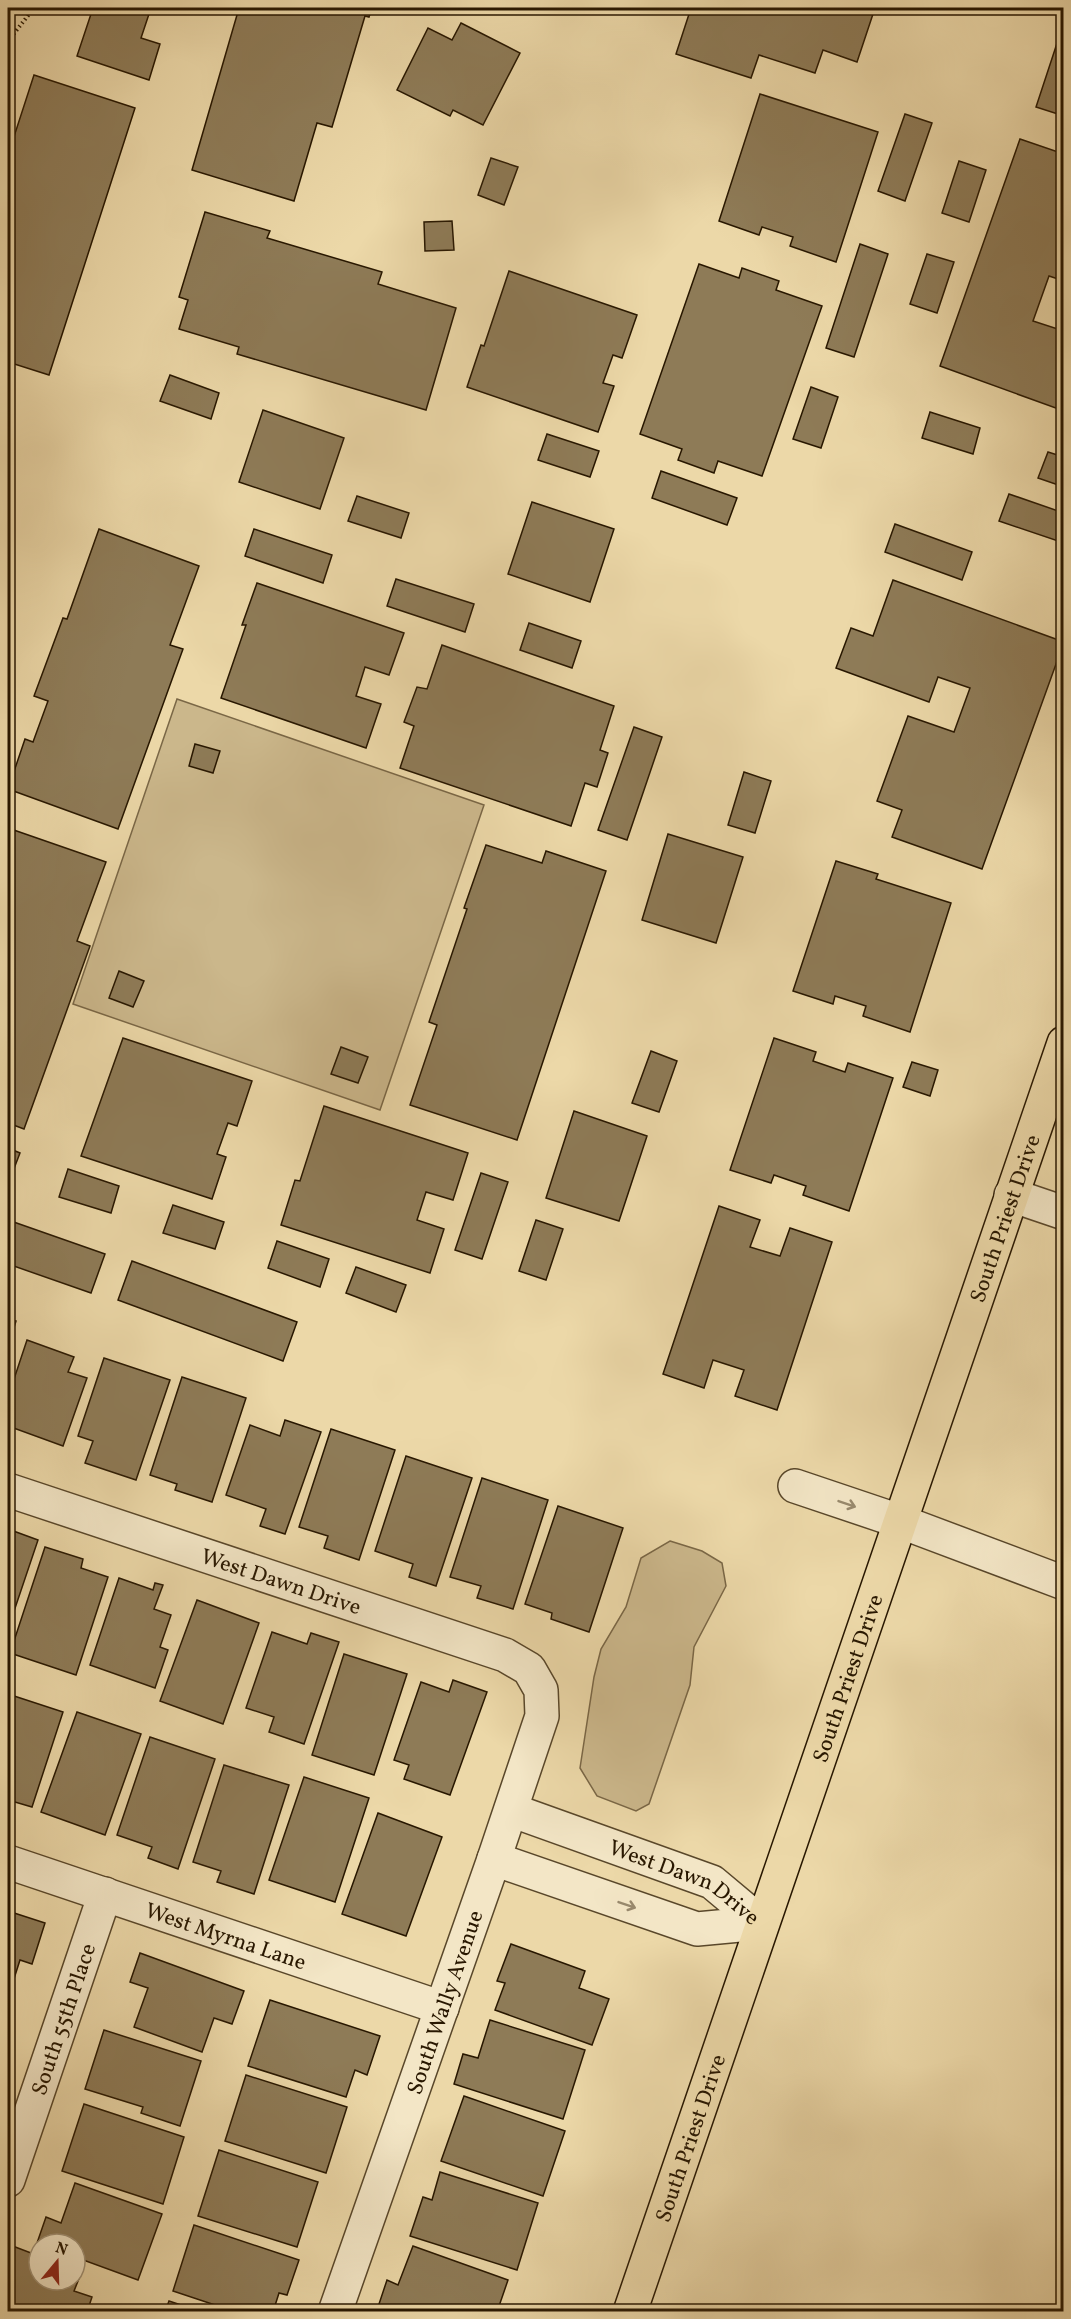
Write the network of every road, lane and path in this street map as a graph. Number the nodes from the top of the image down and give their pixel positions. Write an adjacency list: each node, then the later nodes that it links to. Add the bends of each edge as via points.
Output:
1 (34, 8): 2 (path)
2 (8, 41)
3 (1064, 1043): 4 (main road, South Priest Drive)
4 (1011, 1195): 5 (street); 8 (main road, South Priest Drive)
5 (1064, 1213)
6 (795, 1486): 8 (street, one-way to 8)
7 (8, 1490): 10 (street, West Dawn Drive, via 505,1655 529,1670)
8 (899, 1521): 9 (street); 17 (main road, South Priest Drive)
9 (1064, 1583)
10 (541, 1690): 11 (street, South Wally Avenue, via 542,1716)
11 (511, 1810): 12 (street, West Dawn Drive); 13 (street, South Wally Avenue)
12 (595, 1840): 15 (street); 17 (street, West Dawn Drive, via 712,1882)
13 (494, 1859): 15 (street, West Dawn Drive); 18 (street, South Wally Avenue)
14 (8, 1862): 16 (street, West Myrna Lane)
15 (579, 1888): 17 (street, West Dawn Drive, one-way to 17, via 697,1929)
16 (105, 1894): 18 (street, West Myrna Lane); 19 (street, South 55th Place)
17 (761, 1923): 21 (main road, South Priest Drive)
18 (442, 2008): 20 (street, South Wally Avenue)
19 (8, 2180)
20 (335, 2312)
21 (630, 2312)

